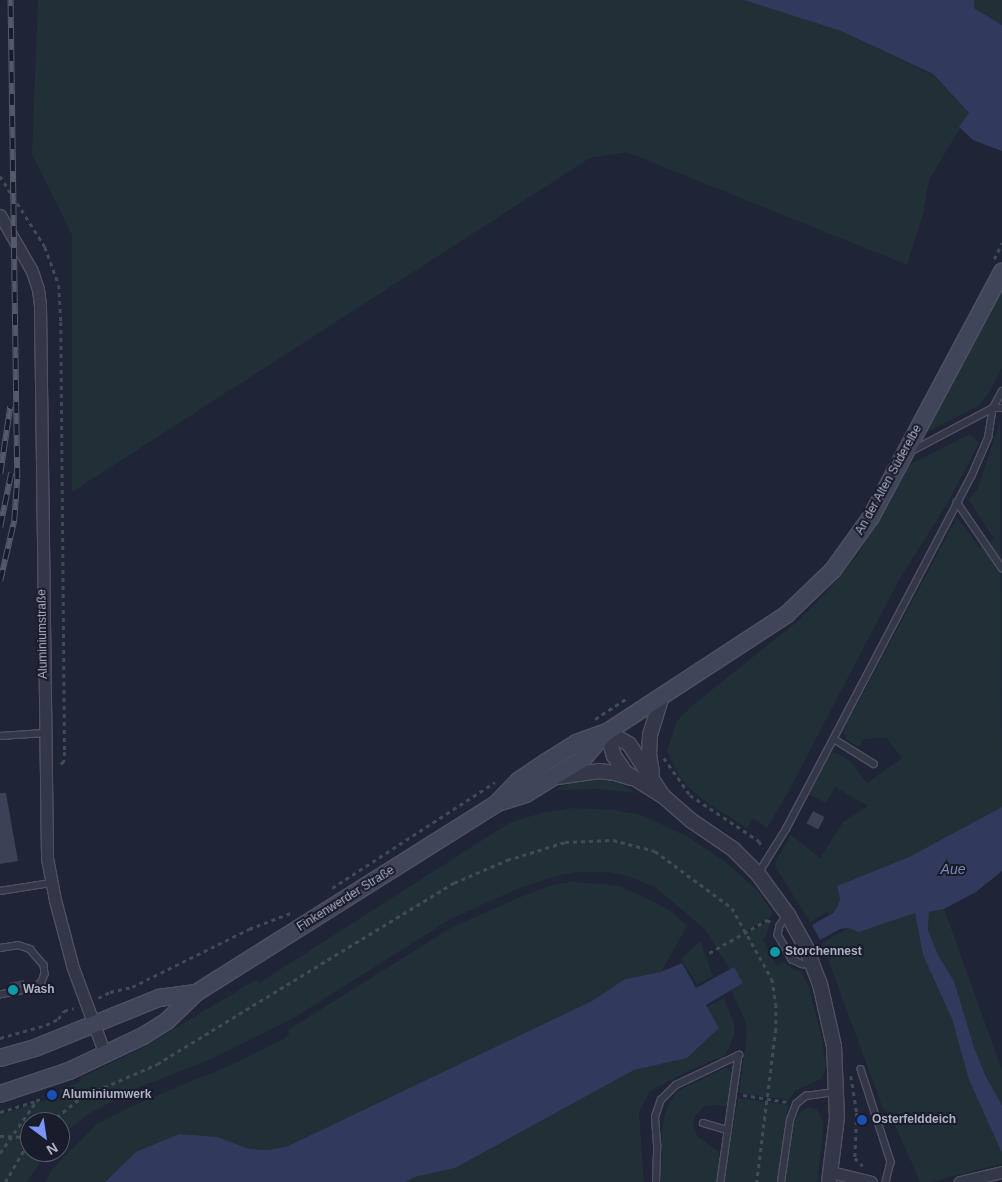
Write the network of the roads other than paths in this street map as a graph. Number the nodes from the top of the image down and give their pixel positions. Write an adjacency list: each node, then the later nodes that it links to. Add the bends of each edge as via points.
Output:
1 (0, 215): 11 (street, Aluminiumstraße, via 32,271 40,306)
2 (998, 266): 6 (main road, An der Alten Süderelbe)
3 (1002, 391): 4 (lane)
4 (993, 408): 5 (lane); 6 (lane); 7 (lane, via 988,438)
5 (1002, 408)
6 (903, 456): 9 (main road, An der Alten Süderelbe, via 858,538 818,587 762,633)
7 (957, 502): 8 (lane); 13 (lane)
8 (1002, 568)
9 (662, 696): 10 (main road, An der Alten Süderelbe); 17 (street, via 649,748)
10 (607, 732): 15 (main road, Finkenwerder Straße, via 584,758); 16 (street, via 614,756); 17 (street, via 629,744); 19 (main road, Finkenwerder Straße, via 576,743 546,762 518,781)
11 (46, 733): 12 (lane); 21 (street, Aluminiumstraße, via 47,858)
12 (0, 736)
13 (834, 739): 14 (lane); 20 (lane)
14 (874, 764)
15 (555, 777): 16 (street, via 599,771); 19 (main road, Finkenwerder Straße, via 526,794)
16 (632, 778): 18 (street)
17 (655, 781): 18 (street)
18 (663, 796): 20 (street, via 692,821 734,849)
19 (496, 804): 24 (main road, Finkenwerder Straße)
20 (758, 874): 30 (street, via 788,915 813,965 832,1028)
21 (51, 883): 22 (lane); 26 (street, Aluminiumstraße, via 68,952)
22 (0, 891)
23 (0, 948): 25 (lane, via 18,945 30,949 44,965 46,974 36,988)
24 (196, 993): 26 (main road, Finkenwerder Straße, via 159,998); 27 (main road, Finkenwerder Straße, via 167,1021)
25 (0, 995)
26 (93, 1025): 27 (street, Aluminiumstraße); 28 (main road, Finkenwerder Straße)
27 (105, 1054): 31 (main road, Finkenwerder Straße, via 39,1083)
28 (0, 1058)
29 (861, 1069): 40 (lane, via 891,1162)
30 (838, 1092): 35 (street); 38 (lane, via 806,1096 796,1104 790,1120)
31 (0, 1094)
32 (703, 1123): 33 (lane)
33 (728, 1130): 36 (lane, via 739,1055 676,1084 661,1100 655,1117); 37 (lane)
34 (1002, 1172): 41 (street)
35 (830, 1177): 39 (street)
36 (656, 1182)
37 (722, 1182)
38 (781, 1182)
39 (871, 1182)
40 (886, 1182)
41 (960, 1182)

